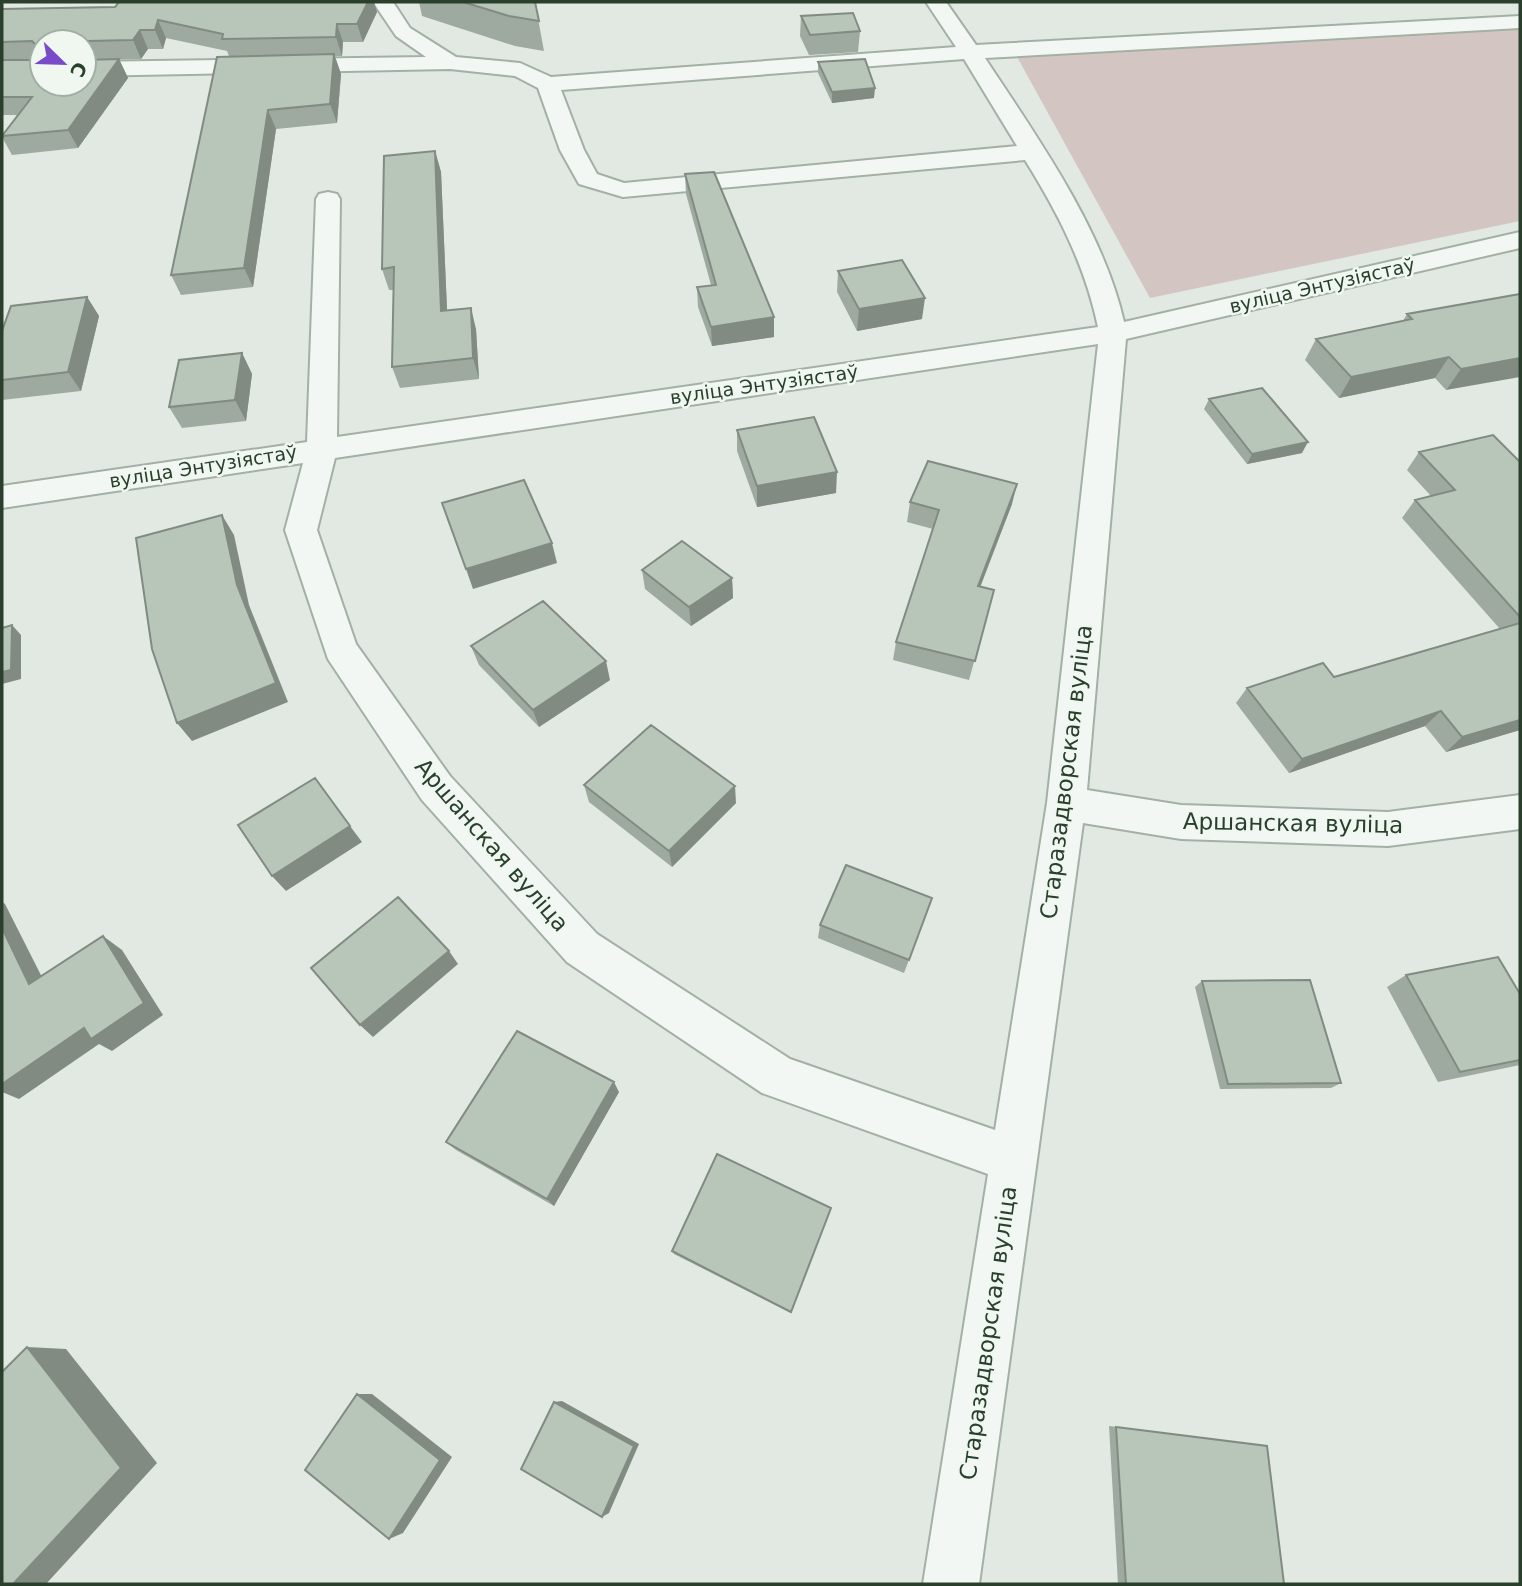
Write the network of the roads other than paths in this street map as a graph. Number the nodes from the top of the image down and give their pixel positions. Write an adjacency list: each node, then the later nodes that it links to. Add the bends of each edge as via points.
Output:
1 (383, 2): 5 (street, via 403,32)
2 (936, 2): 4 (street, Старазадворская вуліца)
3 (1520, 22): 4 (street)
4 (972, 52): 7 (street); 8 (street, Старазадворская вуліца)
5 (450, 63): 6 (street); 7 (street, via 520,70)
6 (98, 69)
7 (548, 84): 8 (street, via 588,179 623,190)
8 (1033, 152): 11 (street, Старазадворская вуліца, via 1094,259)
9 (328, 199): 12 (street, Аршанская вуліца)
10 (1520, 240): 11 (street, вуліца Энтузіястаў)
11 (1113, 333): 12 (street, вуліца Энтузіястаў); 14 (street, Старазадворская вуліца)
12 (322, 448): 13 (street, вуліца Энтузіястаў); 16 (street, Аршанская вуліца, via 302,530 340,649 436,788 582,948 778,1077)
13 (2, 497)
14 (1066, 803): 15 (street, Аршанская вуліца, via 1181,822 1388,829); 16 (street, Старазадворская вуліца)
15 (1520, 812)
16 (1014, 1160): 17 (street, Старазадворская вуліца)
17 (951, 1584)

